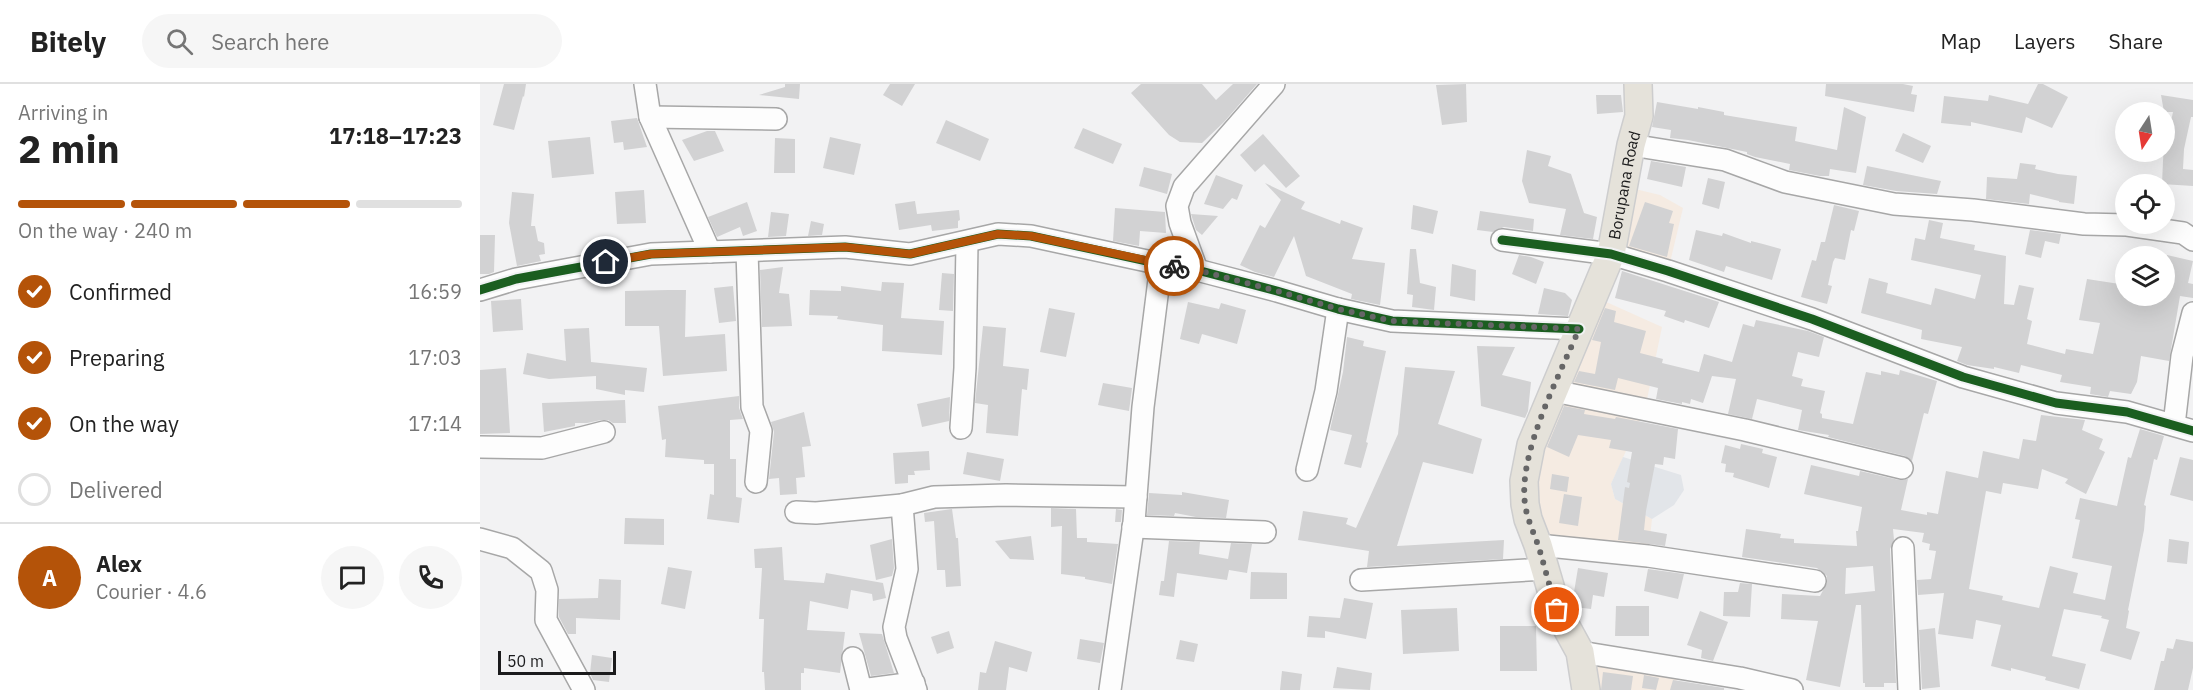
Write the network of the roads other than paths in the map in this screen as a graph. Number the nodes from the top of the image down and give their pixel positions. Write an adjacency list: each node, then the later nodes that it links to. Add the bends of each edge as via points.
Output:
1 (645, 84): 4 (street)
2 (1274, 84): 14 (street, via 1184,187 1178,206 1180,223)
3 (1638, 84): 6 (main road, Borupana Road, via 1639,116)
4 (650, 117): 5 (street); 11 (street)
5 (776, 119)
6 (1631, 145): 8 (street, via 1725,160 1785,182 1894,204 2127,225 2182,233); 12 (main road, Borupana Road)
7 (1502, 240): 12 (street)
8 (2193, 240)
9 (967, 242): 10 (street, via 910,254 845,247); 13 (street, via 998,234 1031,236); 20 (street)
10 (747, 250): 11 (street); 26 (street, via 752,407 761,431)
11 (710, 252): 15 (street, via 651,254 516,279)
12 (1611, 254): 18 (main road, Borupana Road); 21 (street, via 1812,320 1963,377 2056,403 2127,412)
13 (1161, 264): 14 (street); 27 (street)
14 (1197, 270): 16 (street)
15 (480, 291)
16 (1338, 309): 18 (street, via 1392,321); 25 (street, via 1326,391)
17 (2193, 312): 21 (street, via 2182,356)
18 (1579, 329): 19 (main road, Borupana Road)
19 (1554, 391): 24 (street, via 1745,430); 34 (main road, Borupana Road, via 1531,445 1524,481 1528,519)
20 (961, 428)
21 (2184, 428)
22 (604, 432): 23 (street, via 542,448)
23 (480, 447)
24 (1902, 468)
25 (1307, 470)
26 (756, 482)
27 (1136, 497): 28 (street, via 934,497); 30 (street)
28 (902, 505): 29 (street); 39 (street, via 907,569 894,627)
29 (796, 512)
30 (1133, 527): 31 (street); 41 (street)
31 (1264, 532)
32 (480, 539): 40 (street, via 512,548 541,571 547,590 546,620)
33 (1903, 548): 44 (street)
34 (1542, 557): 35 (street); 36 (street, via 1648,556); 37 (main road, Borupana Road, via 1557,610)
35 (1361, 580)
36 (1815, 581)
37 (1580, 652): 42 (main road, Borupana Road); 43 (street)
38 (853, 658): 39 (street, via 861,690)
39 (915, 687)
40 (584, 690)
41 (1110, 690)
42 (1586, 690)
43 (1792, 690)
44 (1909, 690)

